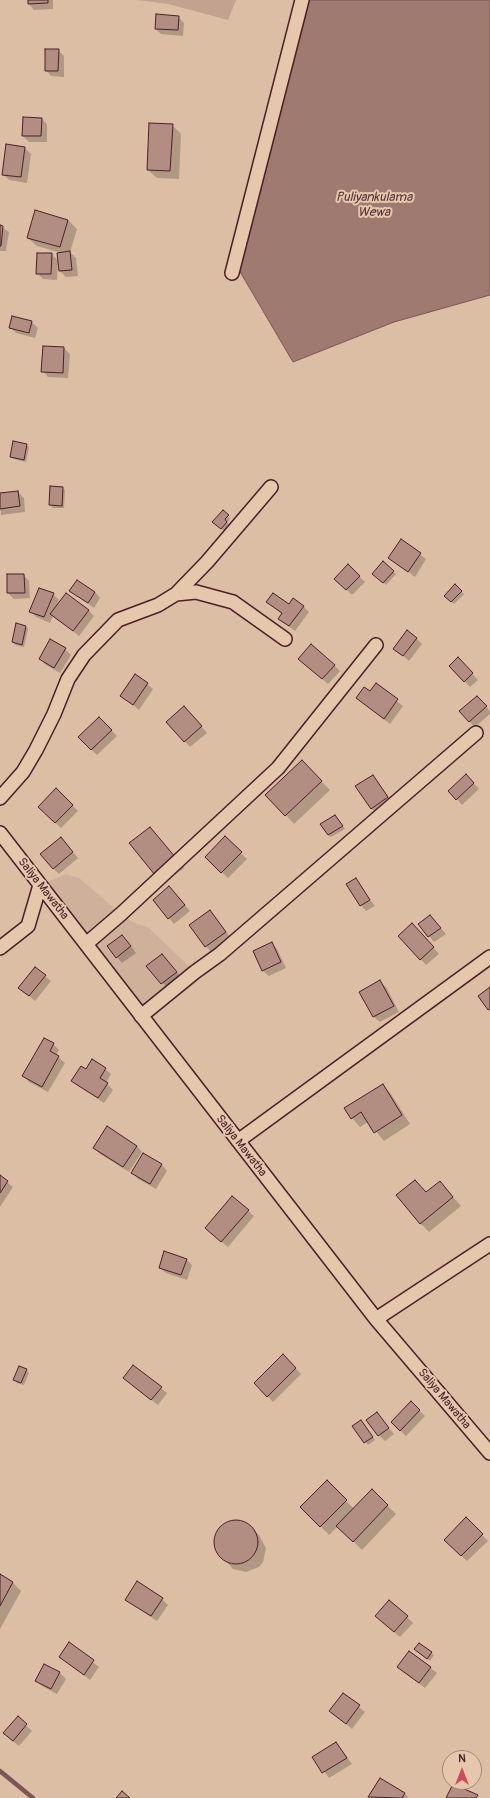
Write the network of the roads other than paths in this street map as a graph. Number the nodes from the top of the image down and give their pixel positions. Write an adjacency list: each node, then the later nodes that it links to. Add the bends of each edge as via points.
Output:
1 (302, 0): 2 (street)
2 (232, 273)
3 (271, 487): 4 (street)
4 (176, 594): 5 (street, via 196,592 234,602); 8 (street, via 118,620 84,655 68,679 33,755 23,772)
5 (285, 639)
6 (376, 645): 11 (street, via 278,768)
7 (476, 733): 14 (street, via 220,954)
8 (0, 798)
9 (0, 833): 10 (street, Saliya Mawatha)
10 (40, 885): 11 (street, Saliya Mawatha); 12 (street, via 28,926)
11 (86, 944): 14 (street, Saliya Mawatha)
12 (0, 948)
13 (490, 957): 15 (street)
14 (141, 1016): 15 (street, Saliya Mawatha)
15 (238, 1141): 17 (street, Saliya Mawatha)
16 (490, 1244): 17 (street)
17 (376, 1319): 18 (street, Saliya Mawatha)
18 (490, 1453)

